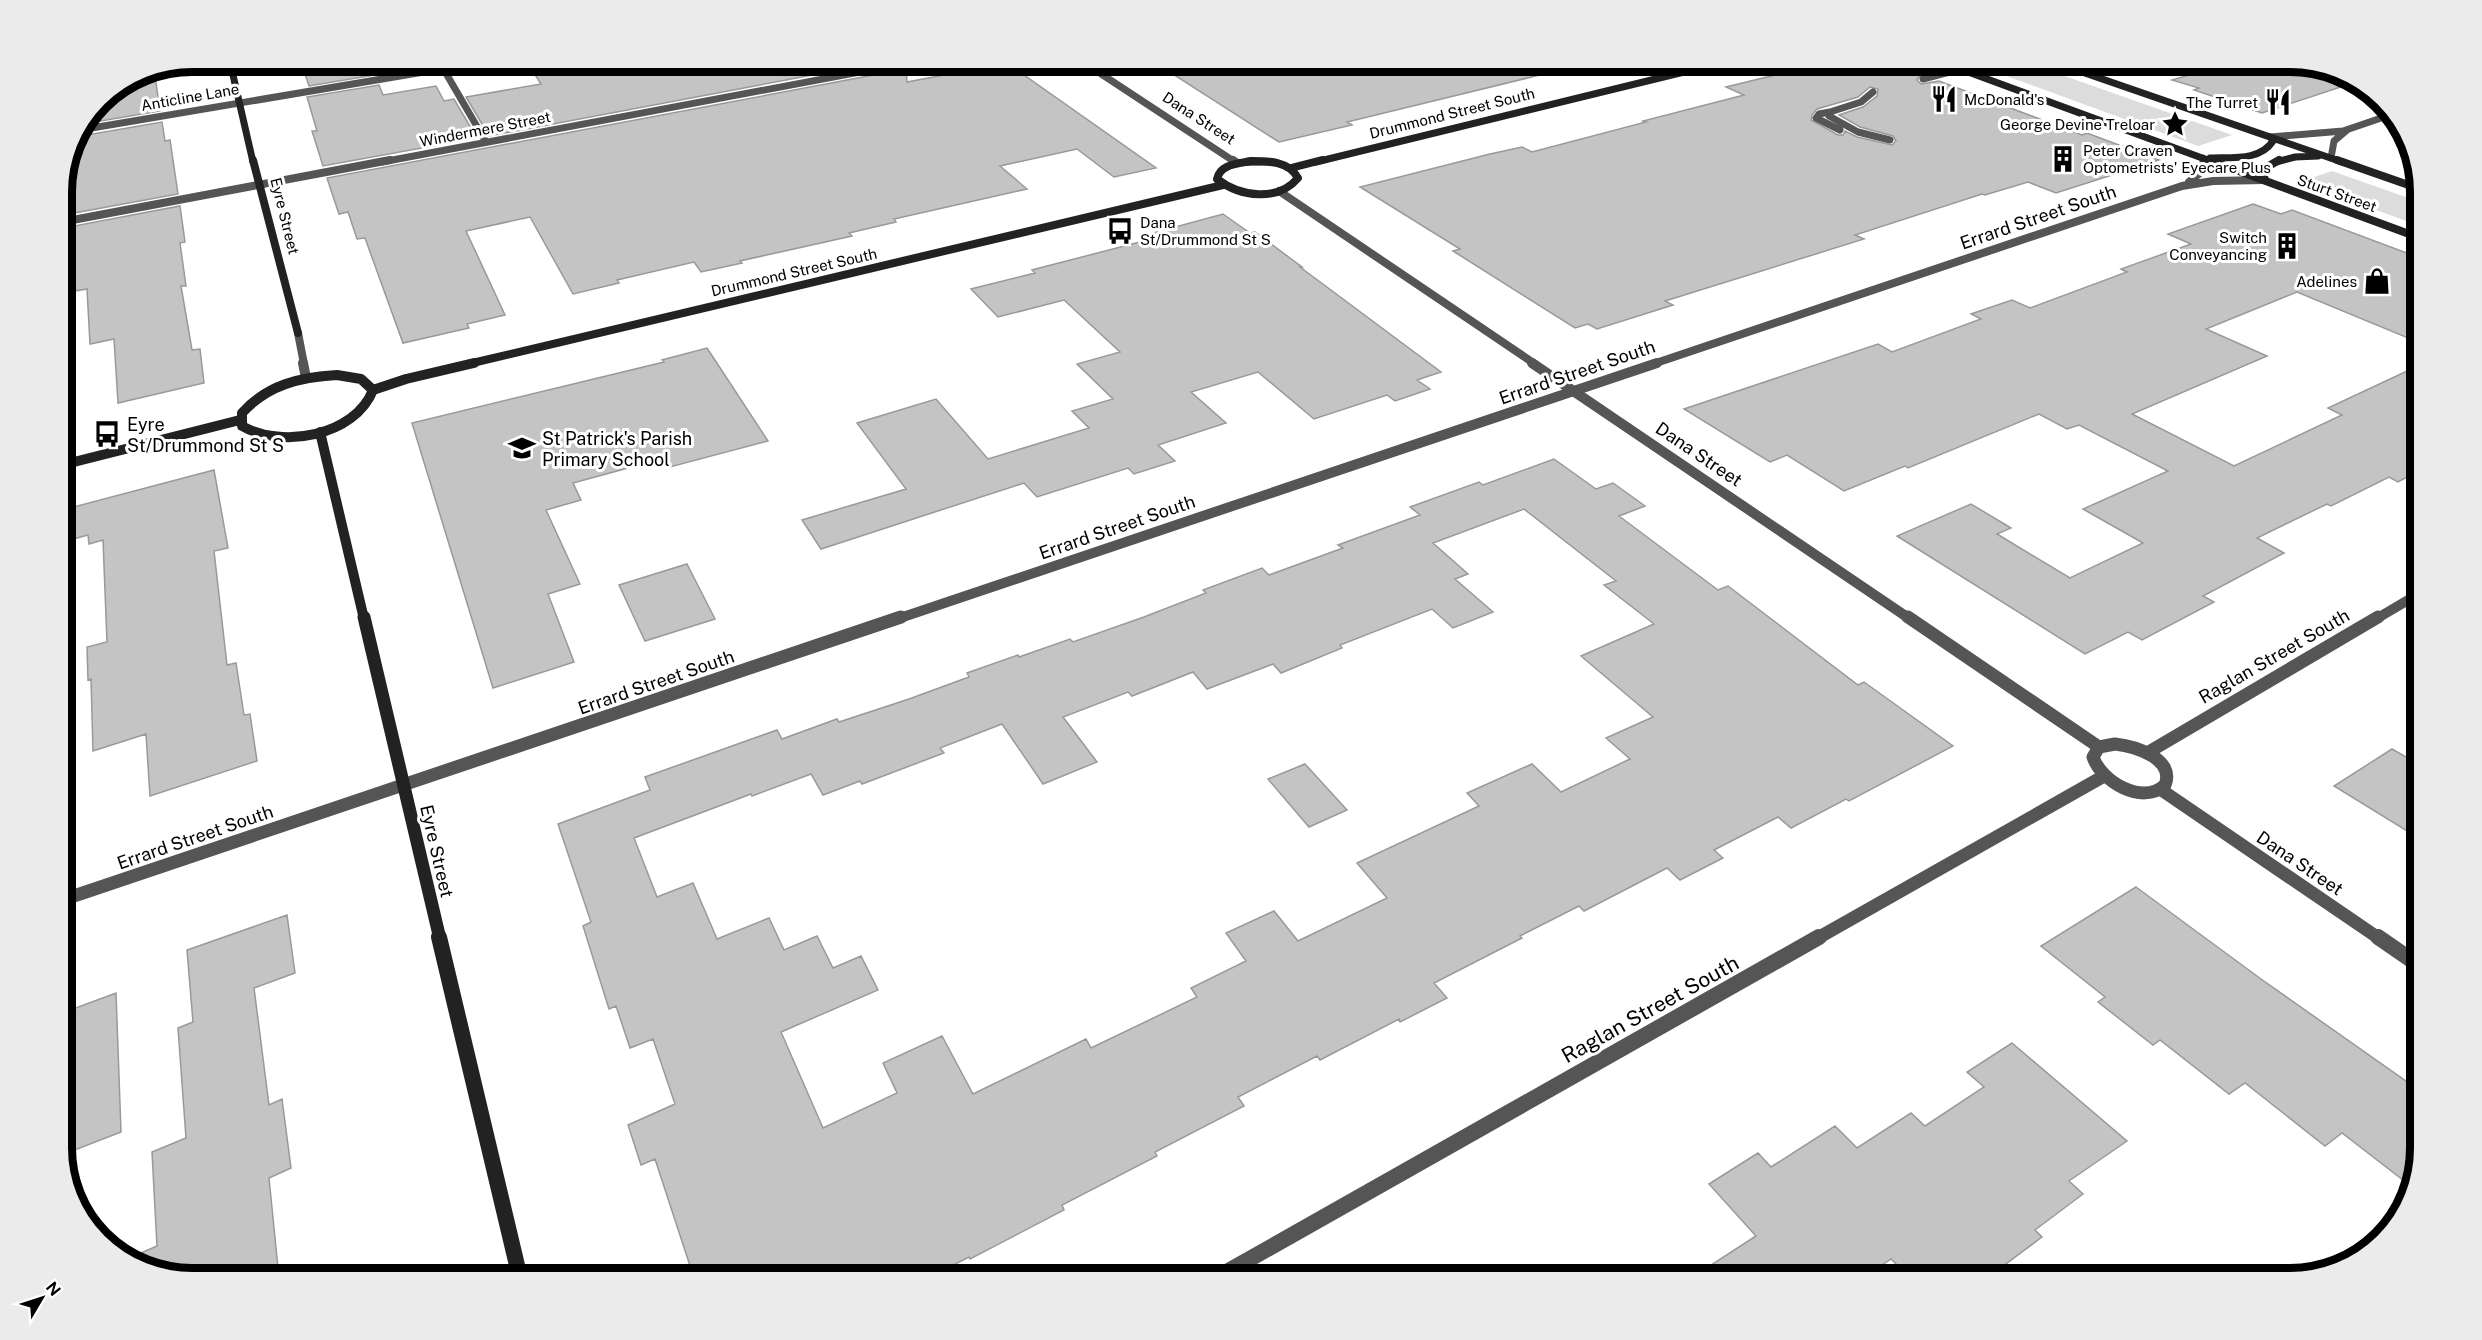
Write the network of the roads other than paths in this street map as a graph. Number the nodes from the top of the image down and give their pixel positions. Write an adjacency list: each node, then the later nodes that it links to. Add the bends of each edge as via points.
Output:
1 (232, 72): 12 (main road, Eyre Street)
2 (403, 72): 12 (street, Anticline Lane)
3 (445, 72): 18 (street)
4 (857, 72): 18 (street, Windermere Street)
5 (1098, 72): 21 (street, Dana Street)
6 (1684, 72): 22 (main road, Drummond Street South)
7 (1949, 72): 10 (street)
8 (1968, 72): 19 (main road, Sturt Street)
9 (2082, 72): 17 (main road, Sturt Street)
10 (1923, 79)
11 (1874, 92): 13 (street, via 1861,102)
12 (240, 102): 15 (street, Anticline Lane); 24 (main road, Eyre Street)
13 (1830, 112): 13 (street, via 1816,118 1861,139 1890,140 1837,123)
14 (2383, 117): 16 (street)
15 (91, 128)
16 (2351, 129): 17 (street); 20 (street, via 2337,137 2331,147)
17 (2270, 137): 19 (main road, via 2271,146 2252,155); 20 (main road, Sturt Street)
18 (486, 142): 24 (street, Windermere Street)
19 (2203, 158): 23 (main road, Sturt Street); 26 (street, Errard Street South, via 2202,172)
20 (2331, 158): 23 (main road, via 2280,161 2264,170); 27 (main road, Sturt Street)
21 (1237, 163): 22 (main road, via 1266,161); 25 (main road, via 1218,173 1217,179)
22 (1291, 168): 28 (main road, via 1298,178)
23 (2265, 180): 26 (street, Errard Street South); 30 (main road, Sturt Street)
24 (260, 184): 29 (street, Windermere Street); 31 (main road, Eyre Street)
25 (1223, 185): 28 (main road, via 1248,193); 33 (main road, Drummond Street South)
26 (2182, 186): 34 (street, Errard Street South)
27 (2410, 186)
28 (1279, 191): 34 (street, Dana Street)
29 (72, 220)
30 (2410, 234)
31 (298, 333): 32 (street, Eyre Street)
32 (306, 378): 33 (main road, via 355,377); 35 (main road, via 255,399)
33 (373, 390): 36 (main road, via 366,408)
34 (1573, 390): 39 (street, Dana Street); 42 (street, Errard Street South)
35 (240, 420): 36 (main road, via 248,432 271,438); 37 (main road)
36 (320, 432): 42 (main road, Eyre Street)
37 (72, 462)
38 (2410, 599): 40 (street, Raglan Street South)
39 (2099, 747): 40 (street, via 2126,745); 41 (street, via 2094,763)
40 (2147, 753): 43 (street, via 2167,776)
41 (2104, 776): 43 (street, via 2139,791); 47 (street, Raglan Street South)
42 (402, 785): 44 (street, Errard Street South); 46 (main road, Eyre Street)
43 (2160, 789): 45 (street, Dana Street)
44 (72, 897)
45 (2410, 959)
46 (518, 1268)
47 (1234, 1268)

